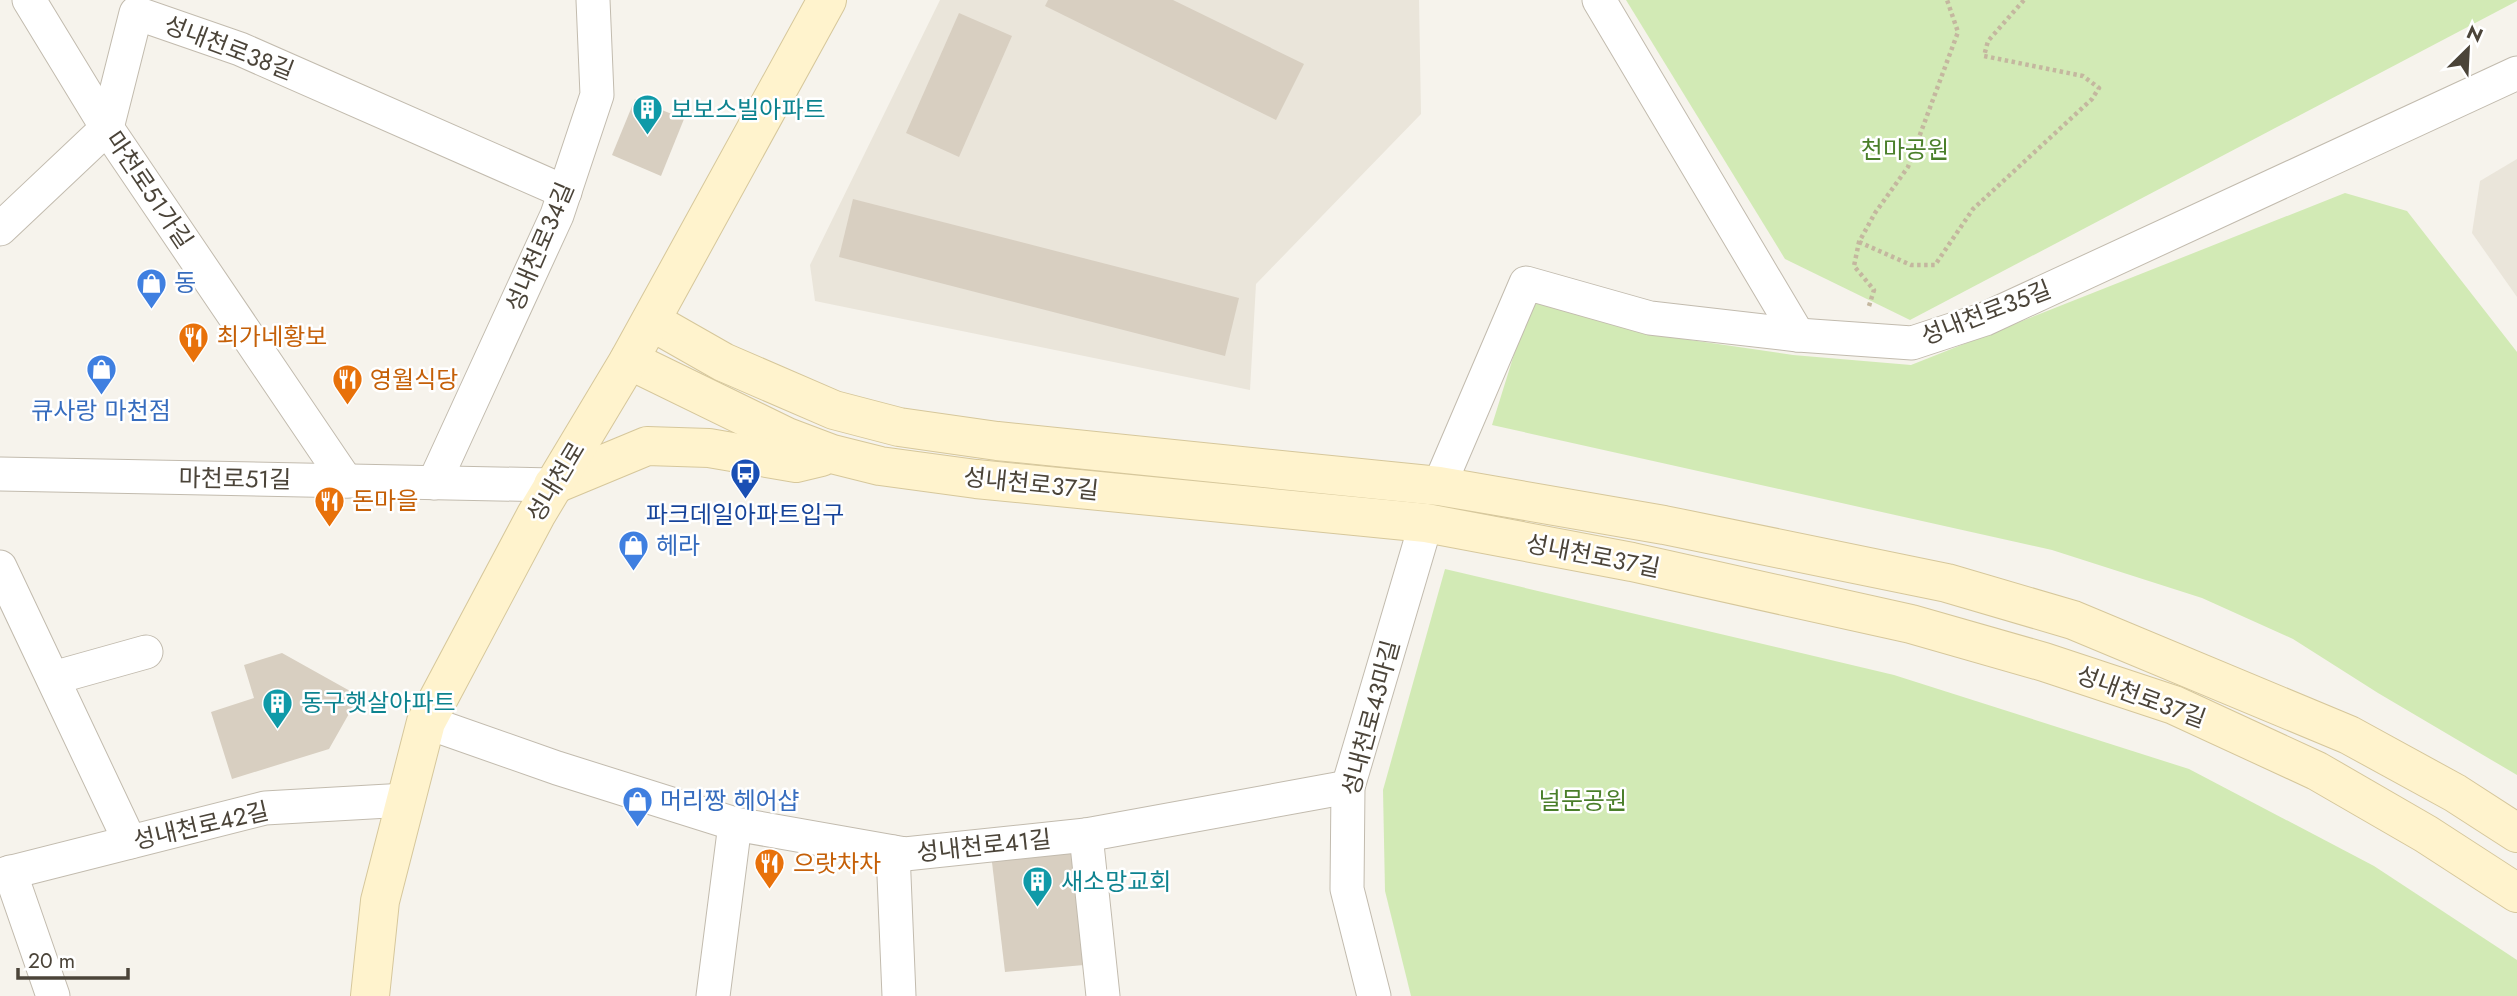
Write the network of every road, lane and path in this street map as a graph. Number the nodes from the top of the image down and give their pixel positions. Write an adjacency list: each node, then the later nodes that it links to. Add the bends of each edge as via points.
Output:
1 (29, 0): 8 (street, 마천로51가길)
2 (593, 0): 9 (street, 성내천로34길, via 597,95)
3 (827, 0): 13 (main road, 성내천로)
4 (1598, 0): 14 (street)
5 (1947, 0): 11 (path, via 1958,32 1908,167)
6 (2024, 0): 11 (path, via 1988,41 1984,56 2083,76 2099,88 2092,99 1973,209 1935,265 1911,265)
7 (2517, 73): 14 (street, 성내천로35길, via 1985,319 1912,343)
8 (107, 128): 9 (street, 성내천로38길, via 136,13 240,49); 10 (street); 18 (street, 마천로51가길)
9 (565, 191): 19 (street, 성내천로34길)
10 (0, 229)
11 (1860, 242): 12 (path, via 1854,266)
12 (1874, 290)
13 (651, 321): 15 (main road, 성내천로); 21 (main road, 성내천로37길, via 723,362 834,410 899,427)
14 (1798, 335): 21 (street, 성내천로35길, via 1650,318 1526,283)
15 (629, 360): 16 (main road, 성내천로37길); 20 (main road, 성내천로)
16 (832, 454): 20 (main road, via 796,463 709,448 647,446); 22 (main road, 성내천로37길, via 880,466 976,479)
17 (0, 474): 18 (street, 마천로51길)
18 (346, 481): 19 (street, 마천로51길)
19 (434, 483): 20 (street, 마천로51길)
20 (553, 485): 26 (main road, 성내천로)
21 (1439, 486): 22 (main road, 성내천로43마길); 30 (main road, 성내천로37길, via 1664,524 1947,583 2073,620 2349,735)
22 (1426, 523): 27 (street, 성내천로43마길); 35 (main road, 성내천로37길, via 1632,562 1912,624 2174,705 2317,771)
23 (1, 570): 25 (street)
24 (146, 652): 25 (street)
25 (53, 678): 32 (street)
26 (426, 722): 28 (main road, 성내천로); 29 (street, 성내천로41길)
27 (1348, 787): 31 (street, 성내천로41길); 41 (street, 성내천로43마길, via 1347,889)
28 (406, 800): 32 (street, 성내천로42길, via 265,808); 37 (main road, 성내천로, via 380,901)
29 (735, 824): 33 (street, 성내천로41길); 38 (street)
30 (2517, 833)
31 (1086, 835): 33 (street, 성내천로41길); 40 (street)
32 (130, 842): 34 (street, 성내천로42길)
33 (893, 852): 39 (street)
34 (5, 874): 36 (street)
35 (2517, 893)
36 (53, 996)
37 (370, 996)
38 (713, 996)
39 (899, 996)
40 (1103, 996)
41 (1374, 996)

